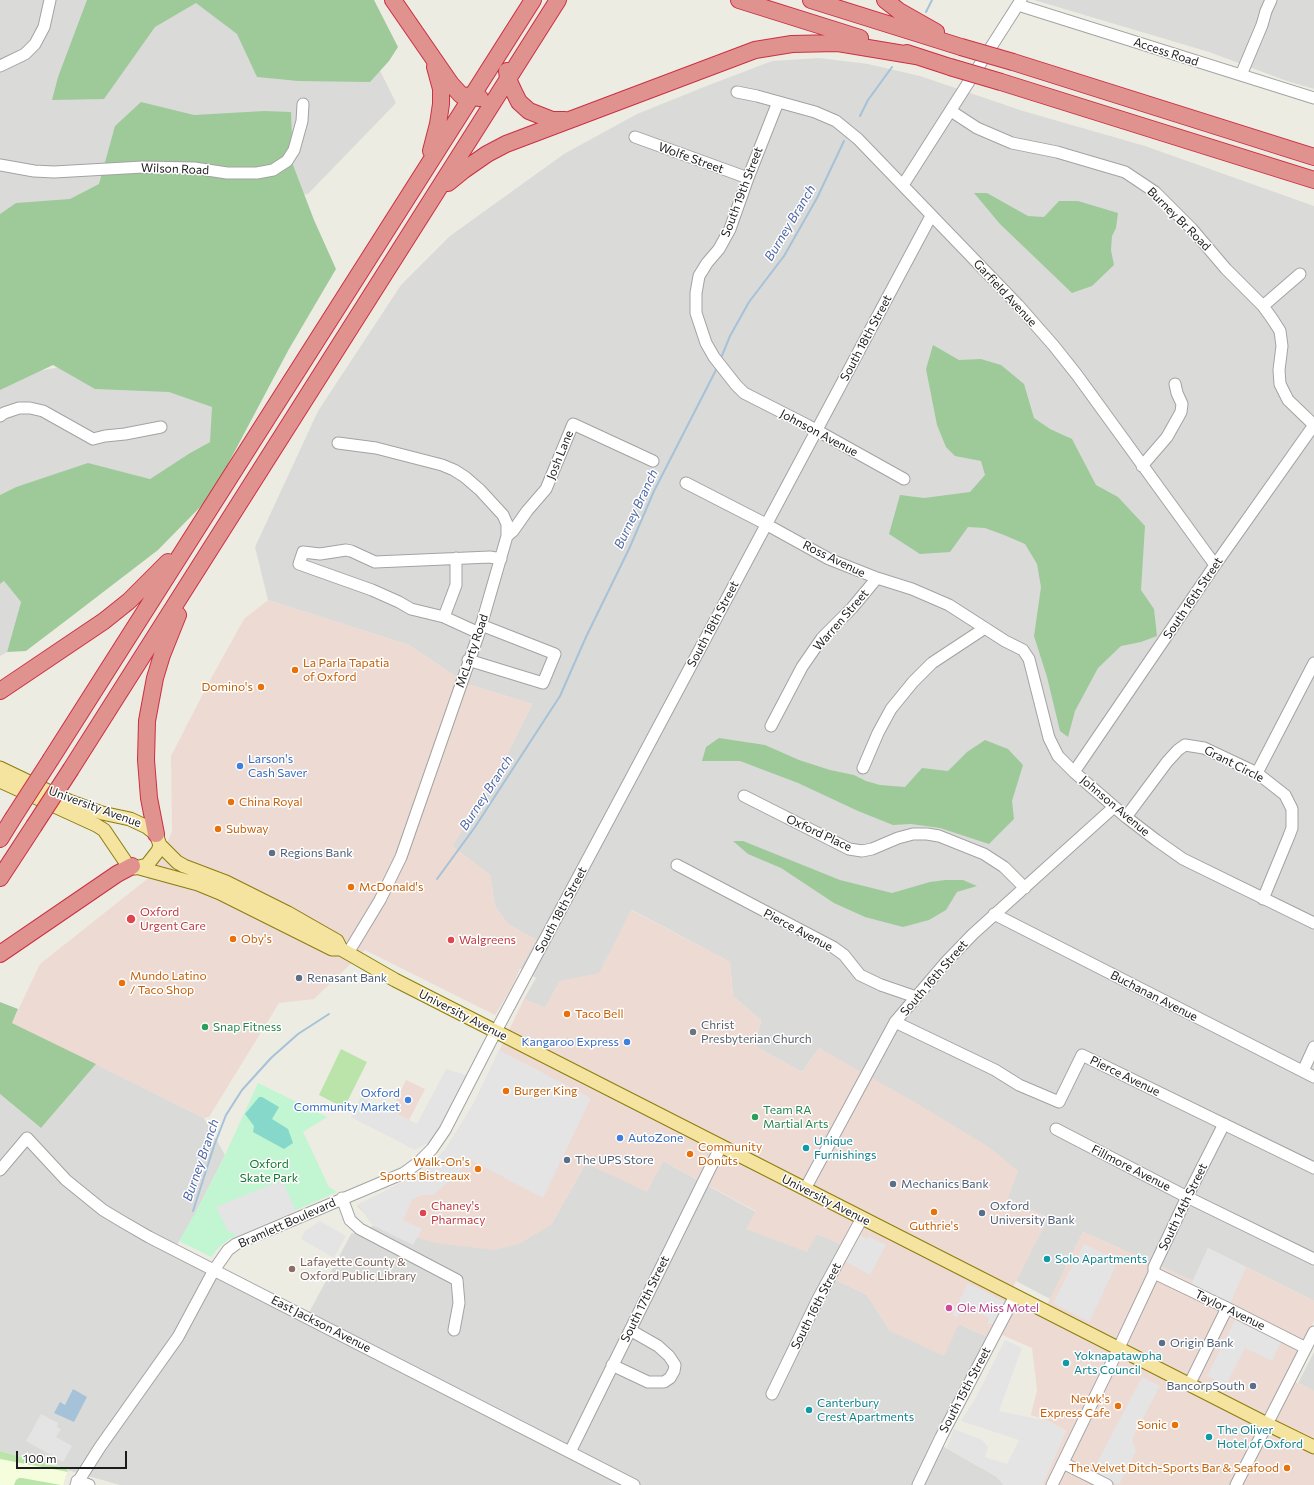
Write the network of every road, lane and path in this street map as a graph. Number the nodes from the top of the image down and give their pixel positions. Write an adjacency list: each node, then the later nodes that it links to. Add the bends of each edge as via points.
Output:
1 (50, 0): 14 (street, via 44,27 35,44 25,54)
2 (393, 0): 13 (highway)
3 (533, 0): 10 (highway)
4 (558, 0): 16 (highway)
5 (739, 0): 12 (highway)
6 (811, 0): 11 (highway)
7 (885, 0): 11 (highway)
8 (1271, 0): 15 (street)
9 (1019, 3): 15 (street, Access Road); 22 (street)
10 (524, 15): 16 (highway, via 508,54); 18 (highway)
11 (959, 46): 25 (highway, bridge)
12 (916, 56): 23 (highway, via 838,43 772,46 736,56); 29 (highway, bridge)
13 (432, 57): 18 (highway, via 451,84 462,94); 27 (highway, via 438,74 442,104)
14 (0, 66)
15 (1241, 75): 19 (street, Access Road)
16 (504, 86): 18 (highway, via 485,98); 23 (highway, via 529,112 552,120); 32 (highway)
17 (736, 92): 20 (street, Garfield Avenue)
18 (471, 97): 27 (highway)
19 (1314, 98)
20 (778, 102): 28 (street, South 19th Street); 30 (street, Garfield Avenue, via 815,112 836,121 858,139)
21 (304, 104): 26 (street, Wilson Road, via 294,150 287,161 273,170 257,173 143,167 54,172)
22 (951, 111): 30 (street); 34 (street, Burney Br Road, via 977,128 1012,143 1057,152 1125,172 1155,192)
23 (570, 120): 32 (highway, via 506,144 487,154 448,184)
24 (635, 138): 28 (street, Wolfe Street)
25 (1314, 157)
26 (0, 165)
27 (424, 172): 46 (highway)
28 (748, 178): 36 (street, South 19th Street, via 730,229 699,276 696,293 696,312 706,343)
29 (1314, 180)
30 (903, 185): 31 (street, Garfield Avenue)
31 (931, 216): 40 (street, South 18th Street); 43 (street, Garfield Avenue, via 1018,305 1054,346)
32 (419, 221): 53 (highway)
33 (1300, 274): 34 (street)
34 (1264, 306): 38 (street, Burney Br Road, via 1280,331 1280,384 1288,400)
35 (1175, 384): 43 (street, via 1182,404 1181,412 1167,437)
36 (736, 385): 40 (street, Johnson Avenue, via 744,393)
37 (0, 416): 39 (street, via 19,408 43,411 93,439)
38 (1314, 425): 52 (street, South 16th Street)
39 (161, 427)
40 (816, 431): 44 (street, Johnson Avenue); 47 (street, South 18th Street)
41 (338, 442): 48 (street, McLarty Road, via 376,448 454,470 480,490 503,515 507,524)
42 (653, 461): 48 (street, Josh Lane, via 573,424 546,489)
43 (1142, 466): 52 (street, Garfield Avenue)
44 (904, 479)
45 (686, 483): 47 (street, Ross Avenue)
46 (205, 516): 61 (highway, via 171,560 129,601); 71 (highway, bridge)
47 (767, 524): 55 (street, Ross Avenue, via 829,559); 84 (street, South 18th Street)
48 (507, 536): 51 (street, McLarty Road)
49 (456, 558): 50 (street); 56 (street, via 456,585); 56 (street, via 375,562 346,550 320,554 303,552 299,564 372,590 411,609)
50 (479, 558): 51 (street); 54 (street)
51 (501, 559): 54 (street, McLarty Road)
52 (1215, 565): 65 (street, South 16th Street)
53 (196, 572): 72 (highway, via 162,655 149,706 146,760 149,798); 75 (highway, bridge)
54 (496, 577): 58 (street, McLarty Road)
55 (876, 578): 57 (street, Ross Avenue, via 912,589 949,605); 62 (street, Warren Street, via 852,608 822,638 802,667)
56 (444, 618): 58 (street)
57 (985, 628): 64 (street, via 932,663 913,682 891,709); 65 (street, Johnson Avenue, via 1023,650 1029,659 1049,738 1058,756)
58 (480, 629): 59 (street, McLarty Road); 59 (street, via 556,654 543,683)
59 (468, 660): 80 (street, McLarty Road, via 446,732 401,857 380,900)
60 (1314, 663): 66 (street)
61 (0, 692)
62 (771, 726)
63 (0, 768): 72 (main road, University Avenue, via 69,801 136,822 147,827)
64 (863, 768)
65 (1074, 772): 69 (street, Johnson Avenue)
66 (1258, 773): 70 (street, Grant Circle, via 1204,748 1185,746 1167,762); 77 (street, Grant Circle, via 1285,795 1292,809 1292,828)
67 (0, 781): 74 (main road, University Avenue, via 104,830 128,864)
68 (744, 796): 76 (street, Oxford Place, via 849,849 872,849 913,834 939,836 984,854 1004,867)
69 (1114, 807): 70 (street, Johnson Avenue); 76 (street, South 16th Street)
70 (1126, 817): 77 (street, Johnson Avenue, via 1183,859)
71 (0, 839)
72 (158, 839): 74 (main road, via 158,851 147,865); 80 (main road, University Avenue, via 177,862 226,882 288,913 337,941)
73 (677, 865): 82 (street, Pierce Avenue, via 833,947 844,955 860,975)
74 (133, 867): 80 (main road, University Avenue, via 198,884 332,949); 81 (highway, via 116,874)
75 (0, 878)
76 (1025, 888): 78 (street, South 16th Street)
77 (1263, 899): 79 (street, Johnson Avenue)
78 (994, 914): 82 (street, South 16th Street); 86 (street, Buchanan Avenue)
79 (1314, 923)
80 (344, 951): 84 (main road, University Avenue)
81 (0, 954)
82 (916, 997): 83 (street, South 16th Street)
83 (895, 1022): 88 (street, Pierce Avenue, via 995,1070 1019,1085 1059,1102 1082,1055); 93 (street, South 16th Street)
84 (496, 1031): 90 (main road, University Avenue); 95 (street, Bramlett Boulevard, via 445,1130 432,1149 404,1173)
85 (1314, 1048): 86 (street)
86 (1303, 1071): 87 (street, Buchanan Avenue)
87 (1314, 1077)
88 (1224, 1124): 91 (street, Pierce Avenue); 94 (street, South 14th Street)
89 (1056, 1129): 94 (street, Fillmore Avenue)
90 (721, 1146): 93 (main road, University Avenue); 103 (street, South 17th Street)
91 (1314, 1168)
92 (0, 1170): 98 (street, East Jackson Avenue, via 27,1138 66,1180 103,1210)
93 (805, 1189): 96 (main road, University Avenue)
94 (1187, 1197): 97 (street, Fillmore Avenue); 99 (street, South 14th Street, via 1154,1267)
95 (342, 1198): 98 (street, Bramlett Boulevard, via 236,1244 228,1250); 102 (street, via 350,1220 360,1229 457,1280 459,1303)
96 (862, 1218): 100 (main road, University Avenue); 109 (street, South 16th Street, via 818,1299)
97 (1314, 1259)
98 (214, 1270): 112 (street, East Jackson Avenue); 114 (street, Bramlett Boulevard, via 178,1337)
99 (1154, 1272): 101 (street, Taylor Avenue); 105 (street, South 14th Street)
100 (1015, 1296): 105 (main road, University Avenue); 117 (street, South 15th Street)
101 (1227, 1308): 106 (street, Taylor Avenue); 108 (street)
102 (454, 1330)
103 (630, 1330): 107 (street, South 17th Street); 107 (street, via 658,1346 669,1356 675,1365 674,1371 664,1382 648,1382)
104 (1314, 1332): 106 (street)
105 (1118, 1348): 108 (main road, University Avenue); 113 (street, South 14th Street)
106 (1306, 1348): 110 (street)
107 (612, 1365): 112 (street, South 17th Street)
108 (1189, 1384): 110 (main road, University Avenue)
109 (772, 1394)
110 (1267, 1424): 111 (main road, University Avenue); 120 (street)
111 (1314, 1446)
112 (570, 1452): 116 (street, East Jackson Avenue)
113 (1063, 1462): 118 (street, South 14th Street); 119 (street)
114 (76, 1483): 115 (street)
115 (90, 1485)
116 (634, 1485)
117 (918, 1485)
118 (1052, 1485)
119 (1107, 1485)
120 (1236, 1485)

